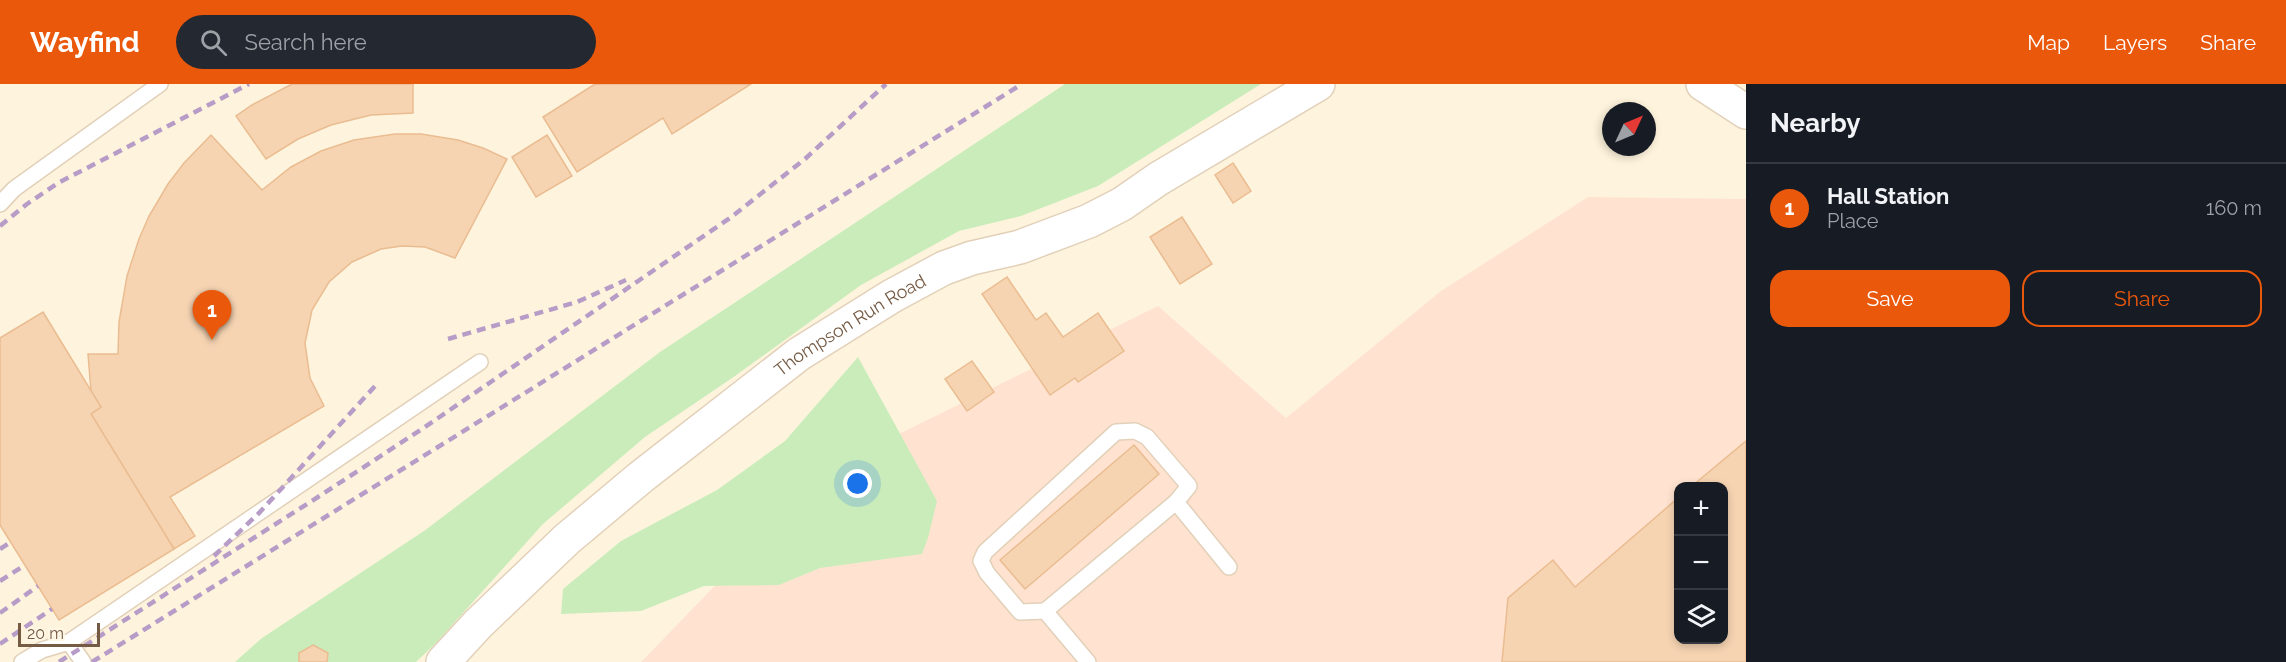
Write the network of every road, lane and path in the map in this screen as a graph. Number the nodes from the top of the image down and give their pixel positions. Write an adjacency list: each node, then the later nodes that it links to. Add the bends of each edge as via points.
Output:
1 (160, 84): 5 (lane, via 14,189)
2 (1318, 84): 13 (street, Thompson Run Road, via 1089,222 944,268 799,354 567,539)
3 (1703, 84): 4 (street)
4 (1746, 112)
5 (0, 204)
6 (480, 362): 10 (lane)
7 (1176, 502): 8 (lane); 9 (lane); 9 (lane, via 1189,486 1148,436 1135,430 1116,432 985,552 981,561 1020,612)
8 (1229, 567)
9 (1046, 611): 14 (lane)
10 (69, 642): 11 (lane, via 42,650); 12 (lane)
11 (22, 662)
12 (83, 662)
13 (443, 662)
14 (1088, 662)

